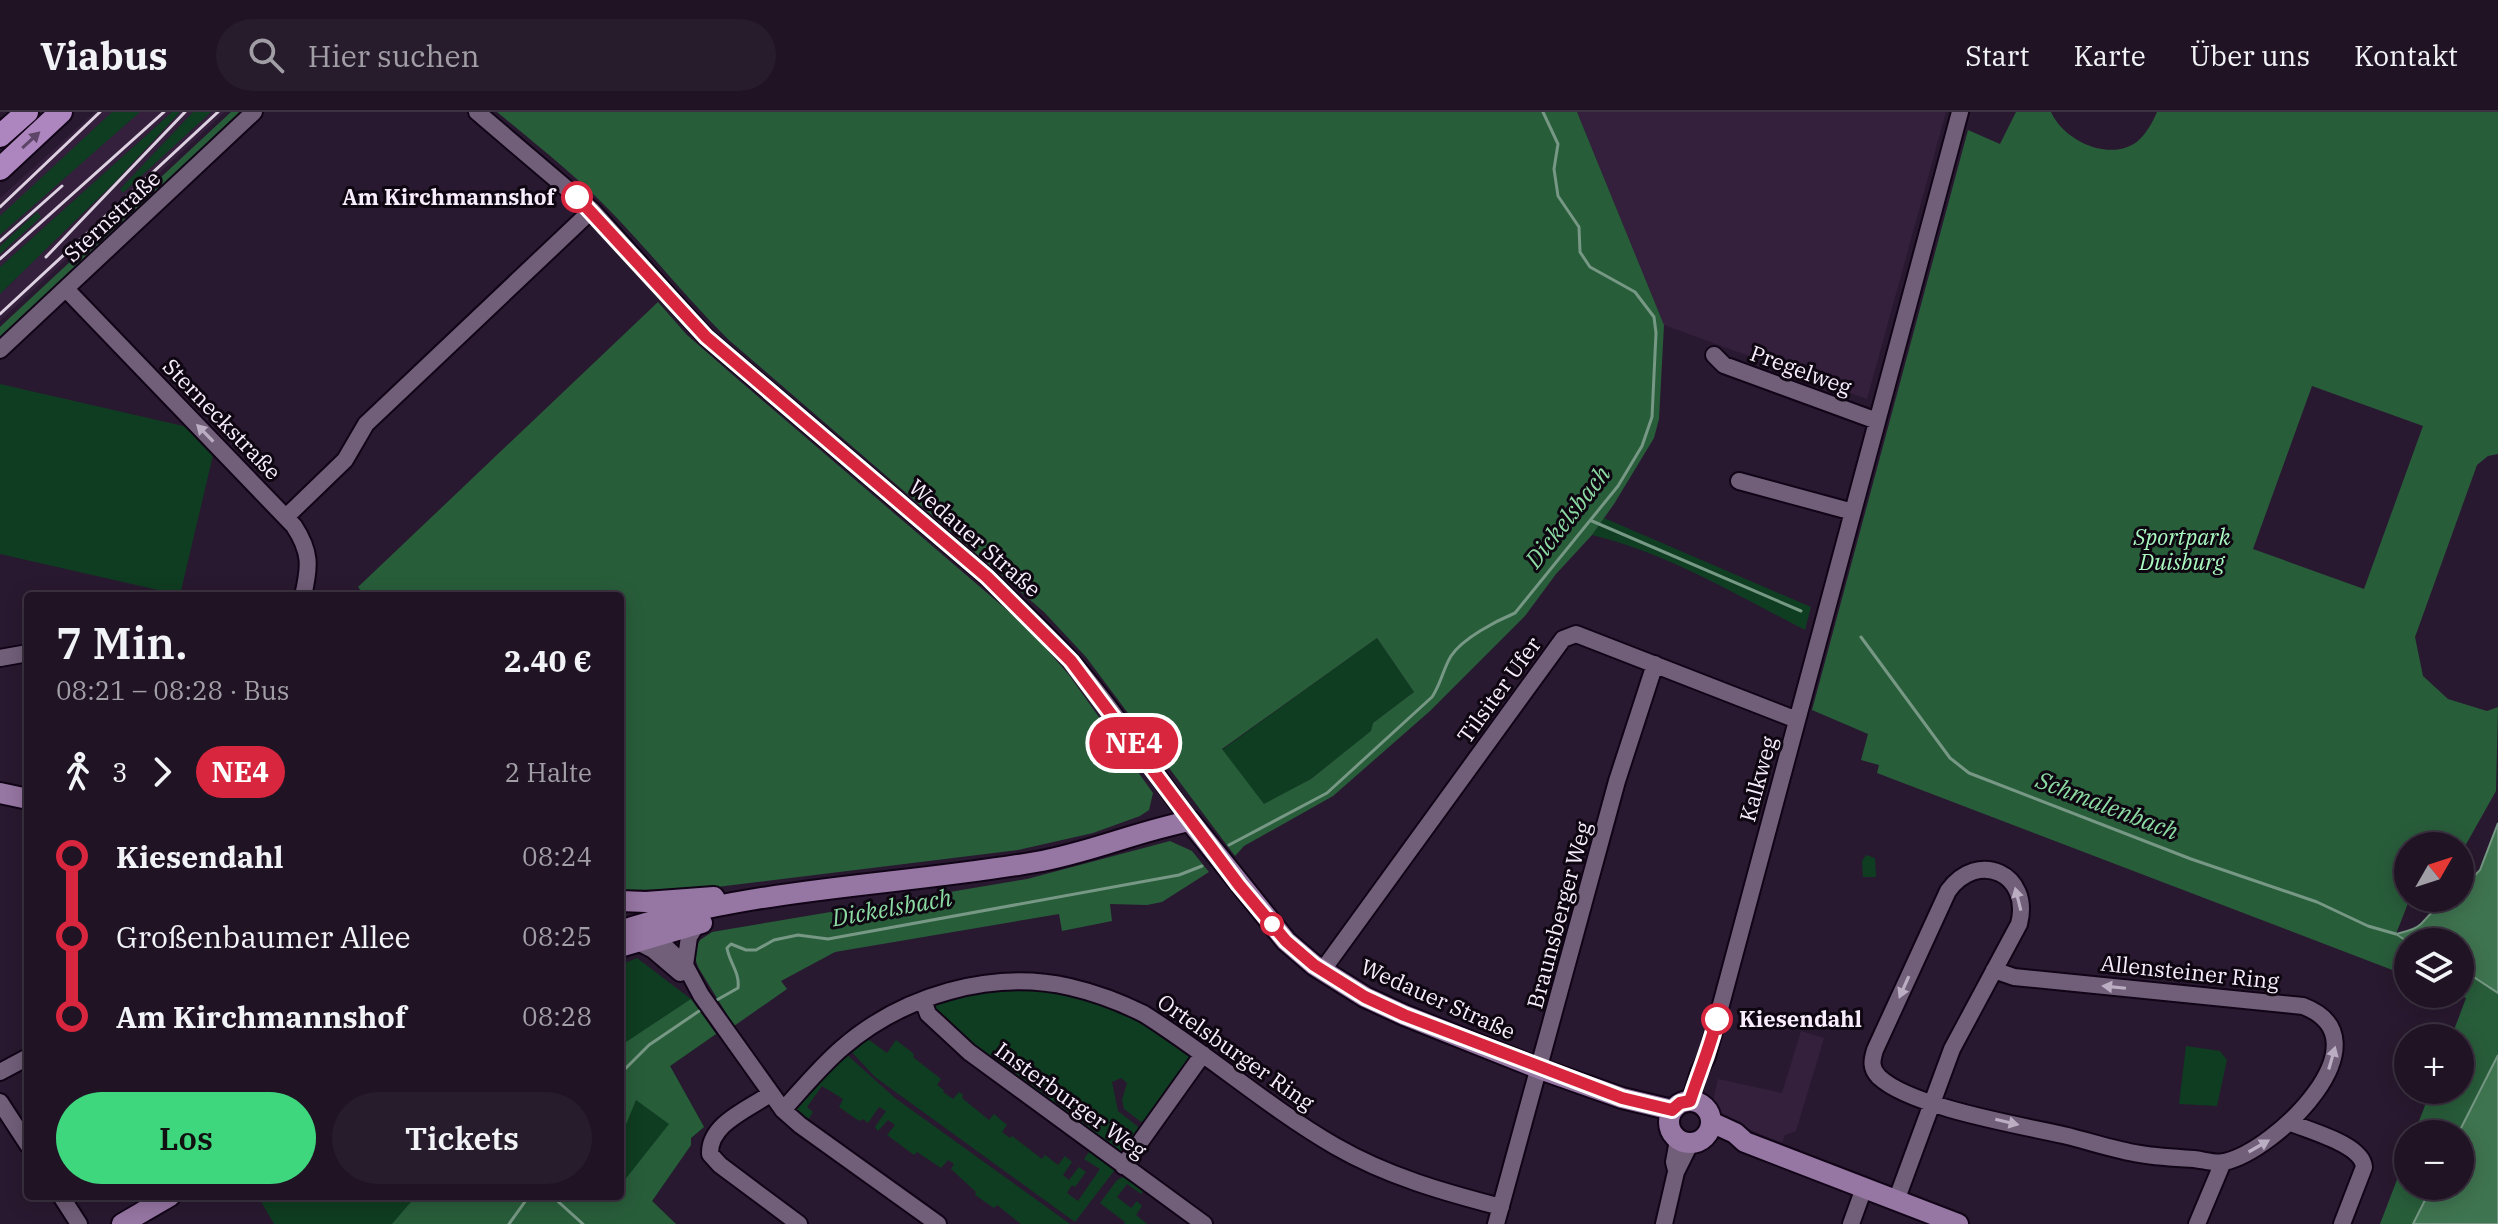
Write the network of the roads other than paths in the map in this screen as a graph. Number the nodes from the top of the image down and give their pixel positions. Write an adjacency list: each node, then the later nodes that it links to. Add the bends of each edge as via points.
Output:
1 (27, 112): 6 (highway)
2 (61, 112): 7 (highway, one-way to 2)
3 (254, 112): 9 (street, Sternstraße)
4 (477, 112): 8 (street, Wedauer Straße)
5 (1960, 112): 12 (street, Kalkweg)
6 (0, 136)
7 (0, 169)
8 (592, 210): 15 (street, via 366,424 345,460); 23 (street, Wedauer Straße, via 706,337 1026,614 1080,672)
9 (66, 289): 10 (street, Sternstraße); 15 (street, Sterneckstraße, one-way to 9)
10 (0, 350)
11 (1714, 355): 12 (street, Pregelweg, via 1724,365)
12 (1877, 421): 14 (street, Kalkweg)
13 (1739, 481): 14 (street)
14 (1853, 512): 20 (street, Kalkweg)
15 (286, 517): 16 (street, Sterneckstraße, via 304,542 309,562)
16 (304, 592)
17 (24, 654): 18 (street)
18 (0, 658)
19 (1655, 664): 20 (street, Tilsiter Ufer); 30 (street, Tilsiter Ufer, via 1576,634 1563,639); 35 (street, Braunsberger Weg, via 1618,778)
20 (1797, 720): 41 (street, Kalkweg, via 1707,1057 1709,1070)
21 (0, 793): 22 (main road)
22 (24, 798)
23 (1190, 821): 24 (main road, via 1038,862); 30 (main road, Wedauer Straße, via 1286,941)
24 (786, 896): 25 (main road); 26 (main road); 27 (main road, via 718,907)
25 (624, 901)
26 (697, 924): 27 (main road); 28 (street, via 689,937)
27 (632, 936): 28 (street); 31 (street)
28 (685, 965): 31 (street)
29 (1994, 970): 39 (street, via 1952,1049); 39 (street, Allensteiner Ring, one-way to 39, via 2019,924 2022,905 2008,879 1994,870 1978,870 1955,881 1948,891 1871,1062 1887,1084); 42 (street, Allensteiner Ring, one-way to 29, via 2330,1070 2336,1049 2336,1036 2319,1012 2303,1006 2014,977)
30 (1322, 971): 35 (main road, Wedauer Straße, via 1404,1015)
31 (697, 990): 37 (street)
32 (923, 1000): 33 (street, Ortelsburger Ring, via 993,984 1066,986 1144,1014); 40 (street, Ortelsburger Ring, via 878,1022 844,1047); 45 (street, Insterburger Weg, via 928,1014 952,1038)
33 (1203, 1054): 45 (street); 50 (street, Ortelsburger Ring, via 1308,1129 1362,1160 1433,1189)
34 (24, 1059): 36 (street)
35 (1540, 1069): 41 (main road, Wedauer Straße); 50 (street, Braunsberger Weg)
36 (0, 1072)
37 (770, 1094): 40 (street); 53 (street, via 718,1129 710,1154)
38 (0, 1102): 43 (street)
39 (1931, 1103): 44 (street, Allensteiner Ring, one-way to 44, via 2139,1154); 49 (street)
40 (783, 1110): 54 (street)
41 (1690, 1122): 46 (main road, Wedauer Straße, via 1733,1144 1745,1142); 57 (street, Kalkweg, via 1674,1162)
42 (2289, 1122): 44 (street, Allensteiner Ring, one-way to 42, via 2266,1143); 61 (street, via 2354,1149 2363,1160)
43 (24, 1139)
44 (2223, 1162): 60 (street)
45 (1123, 1166): 55 (street, Insterburger Weg)
46 (1864, 1188): 49 (main road, Wedauer Straße); 58 (street)
47 (64, 1200): 51 (street)
48 (163, 1200): 52 (main road)
49 (1896, 1201): 59 (main road, Wedauer Straße)
50 (1501, 1207): 56 (street, Braunsberger Weg)
51 (79, 1224)
52 (122, 1224)
53 (799, 1224)
54 (938, 1224)
55 (1204, 1224)
56 (1496, 1224)
57 (1664, 1224)
58 (1851, 1224)
59 (1958, 1224)
60 (2197, 1224)
61 (2342, 1224)

